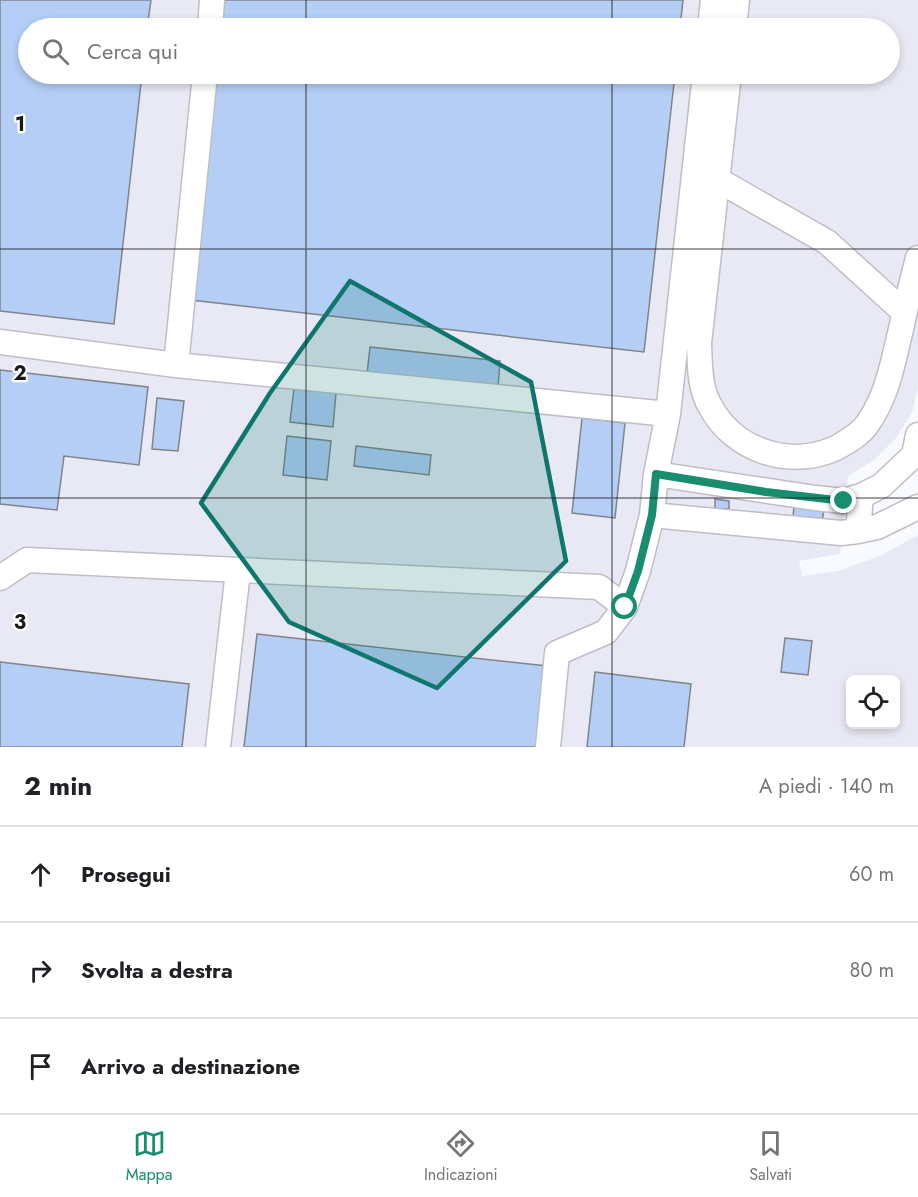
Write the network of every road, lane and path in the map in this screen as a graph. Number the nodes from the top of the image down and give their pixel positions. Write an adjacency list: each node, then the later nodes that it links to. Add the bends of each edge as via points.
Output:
1 (213, 0): 4 (lane)
2 (713, 0): 5 (lane)
3 (737, 0): 6 (lane)
4 (211, 18)
5 (711, 18)
6 (735, 18)
7 (204, 84): 15 (lane)
8 (704, 84): 10 (lane)
9 (728, 84): 11 (lane)
10 (694, 176): 11 (lane); 16 (lane)
11 (718, 180): 13 (lane, via 827,242); 13 (lane, via 699,344 701,380 709,405 725,427 748,445 771,454 822,454 847,442 867,425 888,385)
12 (918, 258): 13 (lane)
13 (904, 312)
14 (0, 342): 15 (lane)
15 (176, 365): 16 (lane)
16 (668, 414): 18 (lane)
17 (918, 435): 19 (lane, via 914,455 881,486)
18 (656, 474): 19 (lane, via 825,499 844,501); 21 (lane)
19 (861, 496): 22 (lane)
20 (918, 507): 22 (lane, via 877,527)
21 (652, 515): 22 (lane, via 841,533); 25 (lane)
22 (858, 531)
23 (238, 571): 24 (lane, via 27,560); 25 (lane, via 599,587); 26 (lane)
24 (0, 578)
25 (625, 607): 27 (lane, via 606,632 557,653)
26 (218, 747)
27 (548, 747)

